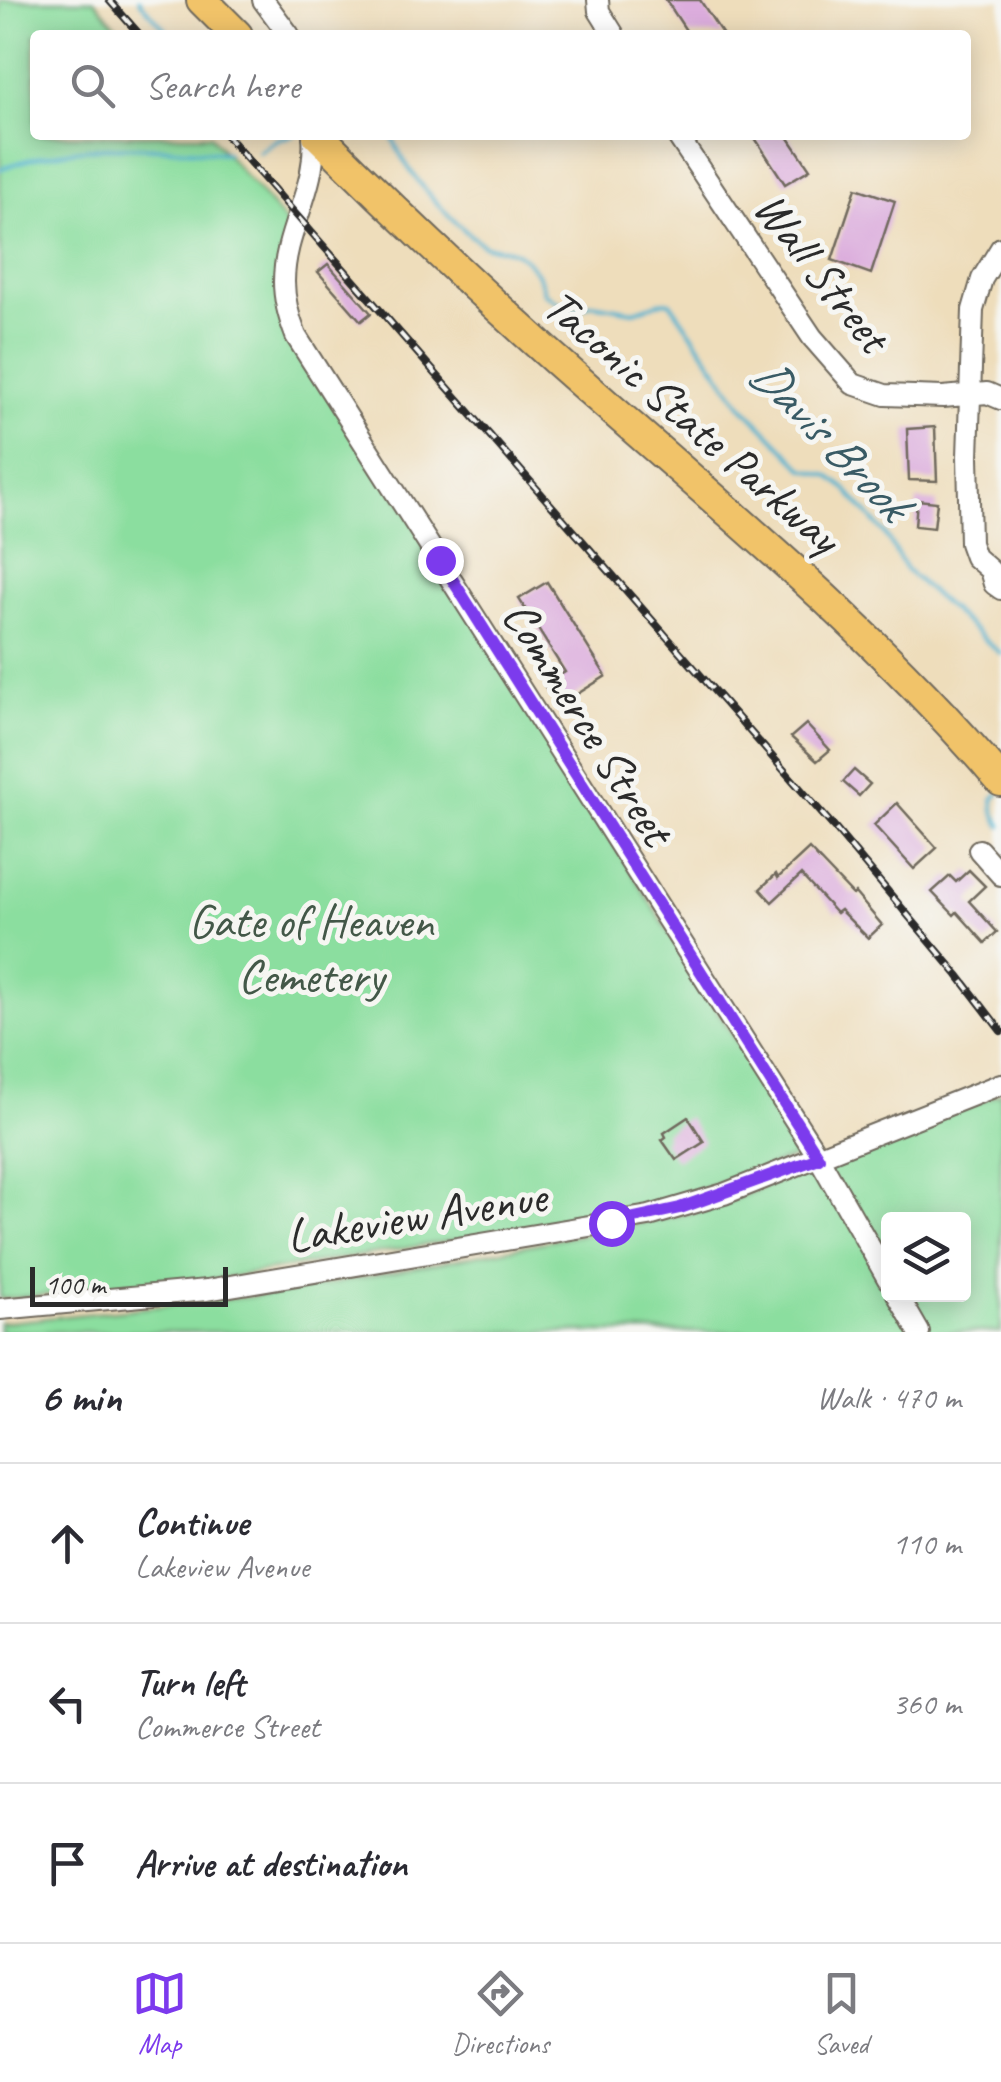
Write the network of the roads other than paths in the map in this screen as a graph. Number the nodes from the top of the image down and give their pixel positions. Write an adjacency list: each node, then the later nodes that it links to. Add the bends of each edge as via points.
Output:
1 (182, 0): 5 (highway)
2 (202, 0): 6 (highway)
3 (263, 0): 7 (street)
4 (598, 0): 8 (street)
5 (213, 30)
6 (232, 30)
7 (284, 30)
8 (611, 30)
9 (316, 140): 22 (street, Commerce Street, via 284,274 296,336)
10 (321, 140): 18 (highway, Taconic State Parkway, via 488,299 848,618)
11 (343, 140): 17 (highway, Taconic State Parkway, via 493,285 853,604)
12 (680, 140): 14 (street, Wall Street, via 842,376 885,395)
13 (1001, 248): 14 (street, via 976,294)
14 (969, 394): 15 (street, Wall Street); 16 (street, via 970,543 976,557)
15 (1001, 399)
16 (997, 572)
17 (1001, 758)
18 (1001, 781)
19 (979, 850): 20 (street)
20 (1001, 875)
21 (1001, 1084): 22 (street, Lakeview Avenue)
22 (819, 1158): 23 (street, Commerce Street); 25 (street, Lakeview Avenue, via 695,1203 611,1223 207,1290)
23 (881, 1267)
24 (902, 1302): 26 (street)
25 (0, 1308)
26 (919, 1332)

